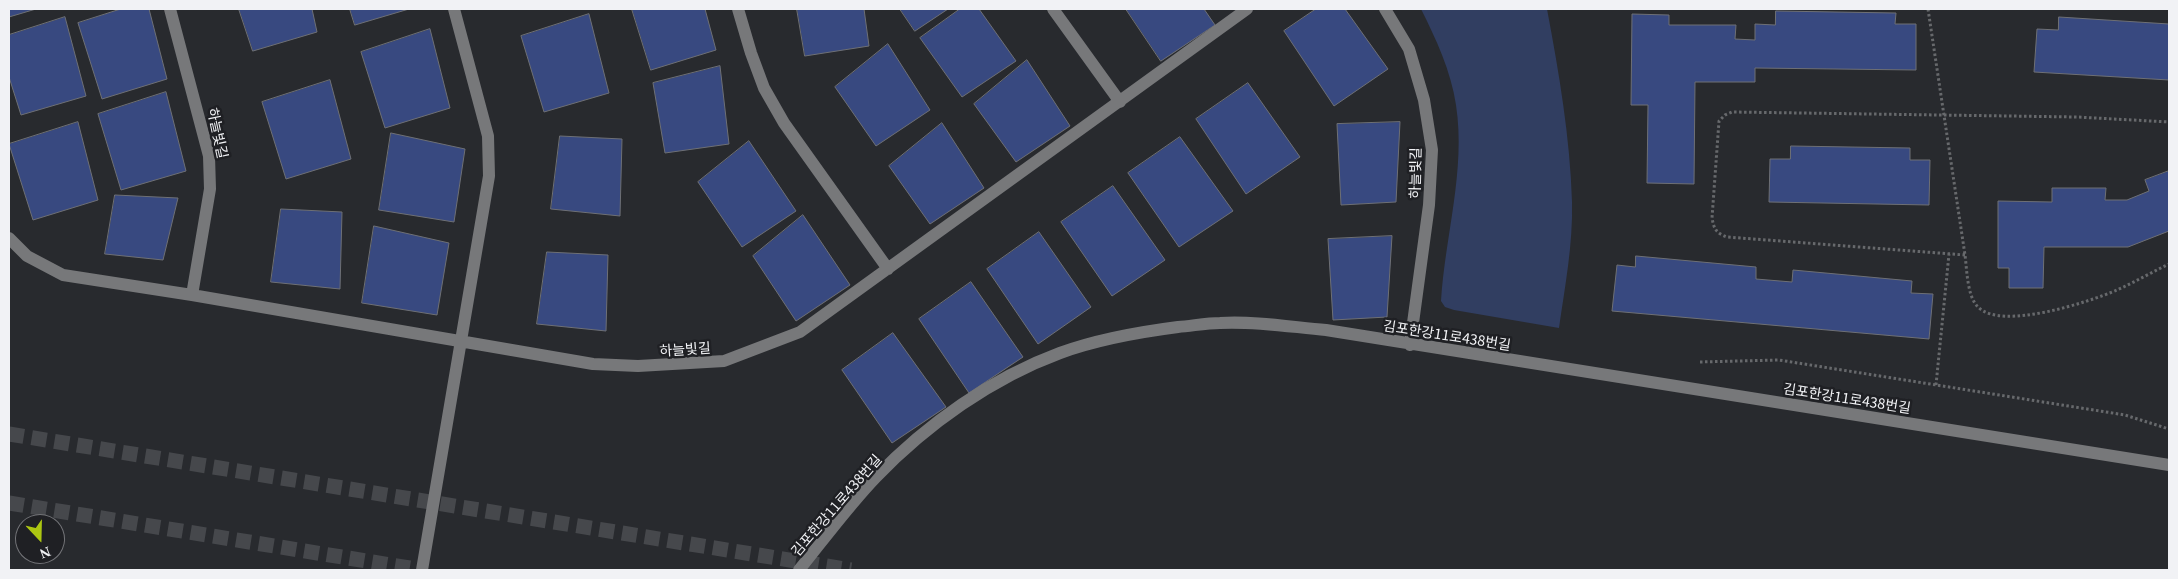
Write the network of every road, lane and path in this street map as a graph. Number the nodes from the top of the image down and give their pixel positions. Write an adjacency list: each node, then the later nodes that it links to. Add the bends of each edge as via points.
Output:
1 (170, 9): 16 (street, 하늘빛길, via 210,156 210,189)
2 (454, 9): 17 (street, via 488,136 489,176)
3 (738, 9): 15 (street, via 764,88 784,123)
4 (1053, 9): 8 (street)
5 (1247, 9): 8 (street, 하늘빛길)
6 (1385, 9): 18 (street, 하늘빛길, via 1408,48 1424,100 1432,150 1430,205)
7 (1928, 9): 9 (path)
8 (1120, 102): 15 (street, 하늘빛길)
9 (1944, 115): 10 (path); 12 (path, via 1732,112 1725,115 1719,121 1712,218 1718,234 1727,237); 13 (path)
10 (2169, 122)
11 (9, 238): 16 (street, 하늘빛길, via 27,256 63,275)
12 (1949, 254): 13 (path); 20 (path)
13 (1965, 255): 14 (path, via 1976,305 1988,315 2010,317 2088,300 2119,289)
14 (2169, 264)
15 (888, 268): 17 (street, 하늘빛길, via 800,332 724,361 638,366 593,364)
16 (192, 295): 17 (street, 하늘빛길)
17 (460, 341): 23 (street)
18 (1410, 345): 22 (street, 김포한강11로438번길); 24 (street, 김포한강11로438번길, via 1326,330 1220,323 1152,330 1101,340 1060,353 975,396 924,434 876,477)
19 (1694, 363): 20 (path, via 1779,360)
20 (1936, 385): 21 (path, via 2125,415)
21 (2169, 429)
22 (2169, 465)
23 (422, 570)
24 (799, 570)

